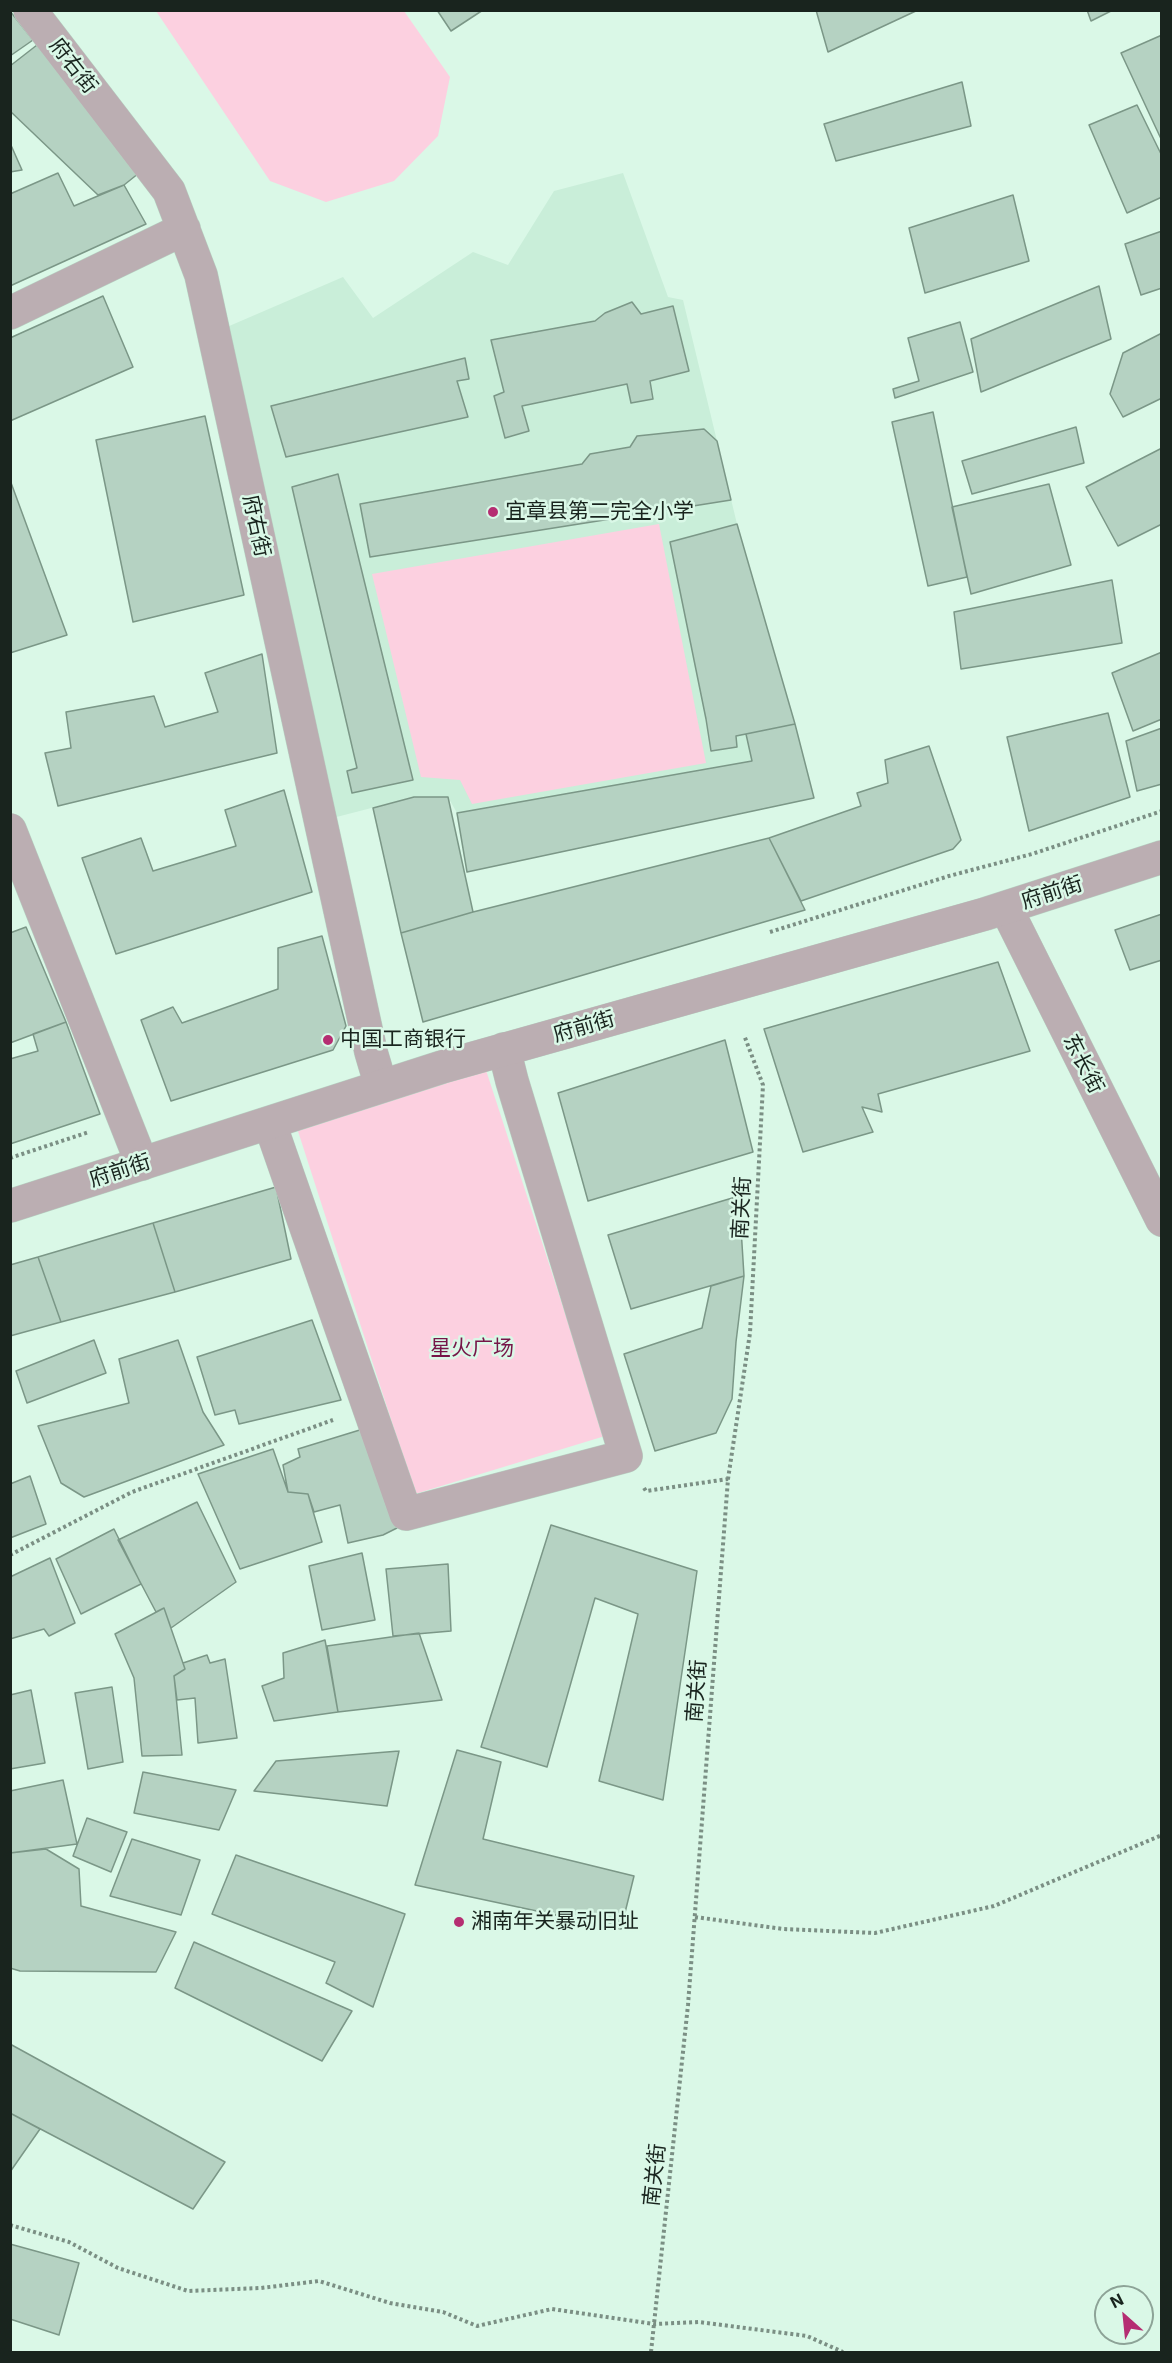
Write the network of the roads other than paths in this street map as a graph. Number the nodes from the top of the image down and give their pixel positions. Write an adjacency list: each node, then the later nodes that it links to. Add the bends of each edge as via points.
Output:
1 (30, 10): 2 (street, 府右街, via 169,190)
2 (184, 229): 3 (street); 8 (street, 府右街, via 201,275)
3 (10, 314)
4 (10, 830): 10 (street)
5 (1161, 857): 6 (street, 府前街)
6 (1006, 908): 7 (street, 府前街); 12 (street, 东长街)
7 (504, 1049): 8 (street, 府前街); 9 (street, via 626,1456 406,1514)
8 (381, 1086): 9 (street, 府前街)
9 (270, 1124): 10 (street, 府前街)
10 (142, 1164): 11 (street, 府前街)
11 (10, 1206)
12 (1161, 1220)

